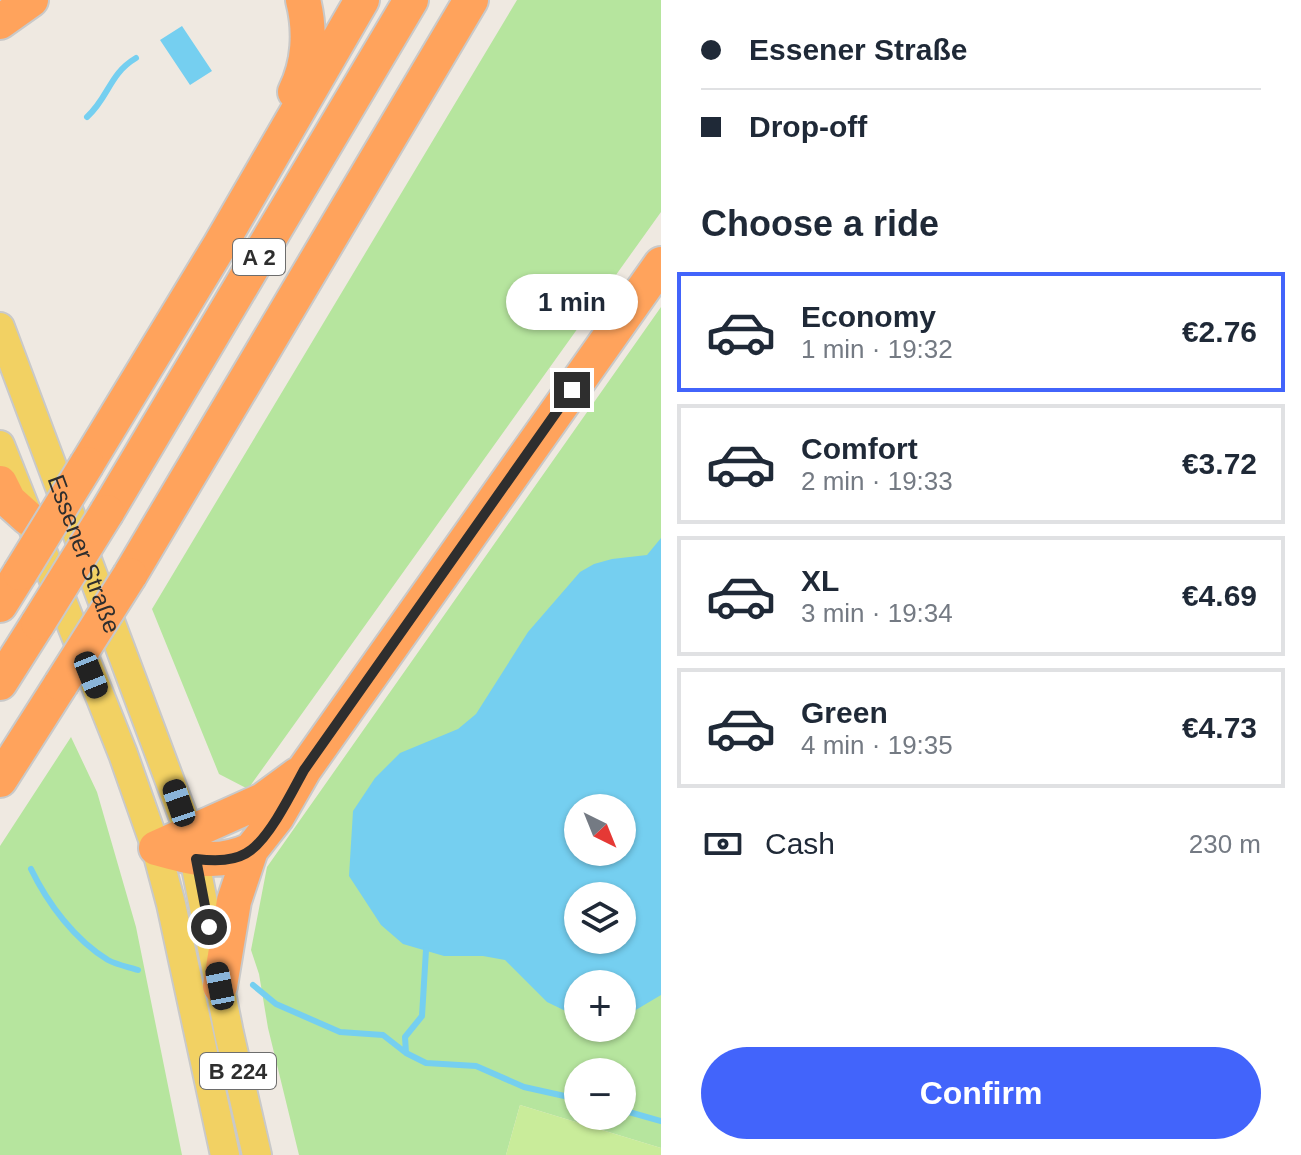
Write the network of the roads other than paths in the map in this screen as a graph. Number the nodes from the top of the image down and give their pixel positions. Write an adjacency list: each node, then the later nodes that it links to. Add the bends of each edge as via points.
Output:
1 (31, 0): 6 (highway)
2 (303, 0): 7 (highway, via 308,51 300,83 221,226)
3 (362, 0): 7 (highway)
4 (411, 0): 15 (highway, A 2, bridge)
5 (471, 0): 17 (highway, A 2, bridge, via 130,575)
6 (0, 22)
7 (220, 245): 13 (highway, bridge)
8 (661, 264): 16 (highway)
9 (0, 327): 18 (main road, Essener Straße / B 224)
10 (0, 445): 12 (main road, Essener Straße / B 224)
11 (0, 483): 12 (highway, via 9,501)
12 (28, 518): 19 (main road, Essener Straße / B 224)
13 (10, 584): 14 (highway)
14 (0, 605)
15 (0, 683)
16 (304, 770): 18 (highway); 20 (highway)
17 (0, 780)
18 (192, 846): 19 (highway); 20 (highway, via 215,861); 21 (main road, Essener Straße / B 224)
19 (156, 848): 22 (main road, Essener Straße / B 224)
20 (251, 850): 21 (highway, via 234,901)
21 (220, 986): 23 (main road, Essener Straße / B 224)
22 (225, 1155)
23 (257, 1155)

